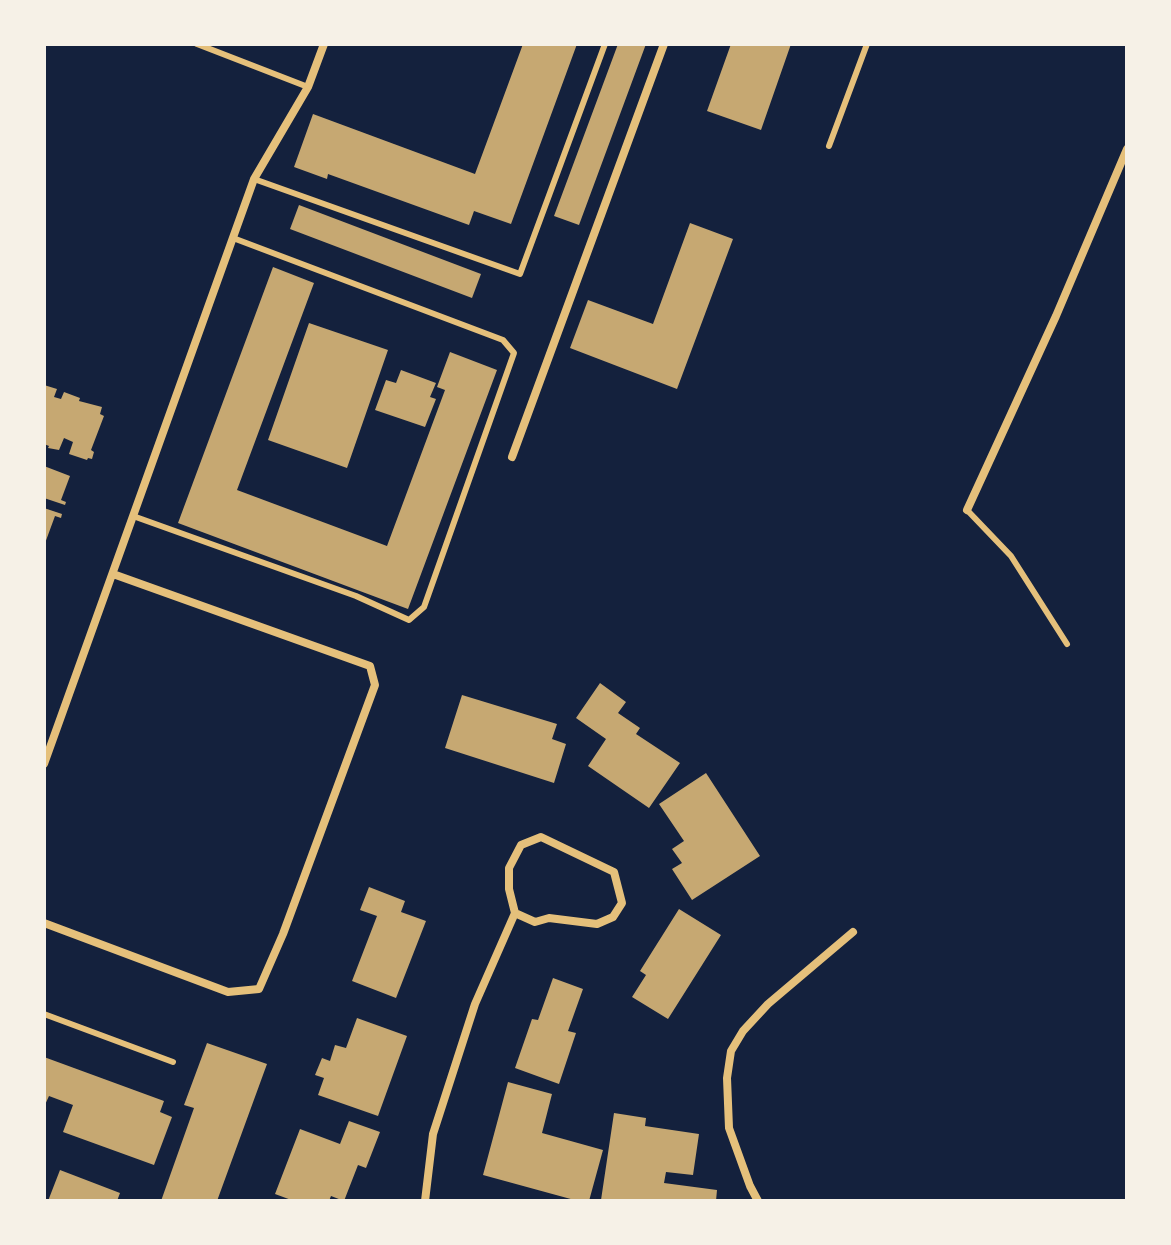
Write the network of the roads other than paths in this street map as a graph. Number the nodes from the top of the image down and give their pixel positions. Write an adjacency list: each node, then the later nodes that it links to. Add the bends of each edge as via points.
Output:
1 (197, 44): 6 (lane)
2 (324, 44): 6 (street)
3 (605, 44): 9 (lane, via 520,274)
4 (664, 44): 11 (street)
5 (867, 44): 7 (lane)
6 (308, 87): 9 (street)
7 (829, 146)
8 (1127, 149): 12 (street)
9 (254, 179): 10 (street)
10 (233, 238): 13 (street); 13 (lane, via 503,340 514,353 424,607 409,620)
11 (512, 457)
12 (967, 510): 15 (lane, via 1011,556)
13 (133, 516): 14 (street)
14 (113, 574): 16 (street); 18 (street, via 370,666 375,685 259,989 228,992)
15 (1067, 644)
16 (44, 764)
17 (515, 913): 17 (street, via 509,868 521,845 541,837 614,872 622,903 613,917 597,924 549,918 535,922); 22 (street, via 475,1004 433,1134)
18 (44, 923)
19 (853, 932): 23 (street, via 768,1004 731,1051 729,1128)
20 (44, 1014): 21 (lane)
21 (173, 1062)
22 (425, 1201)
23 (758, 1201)

